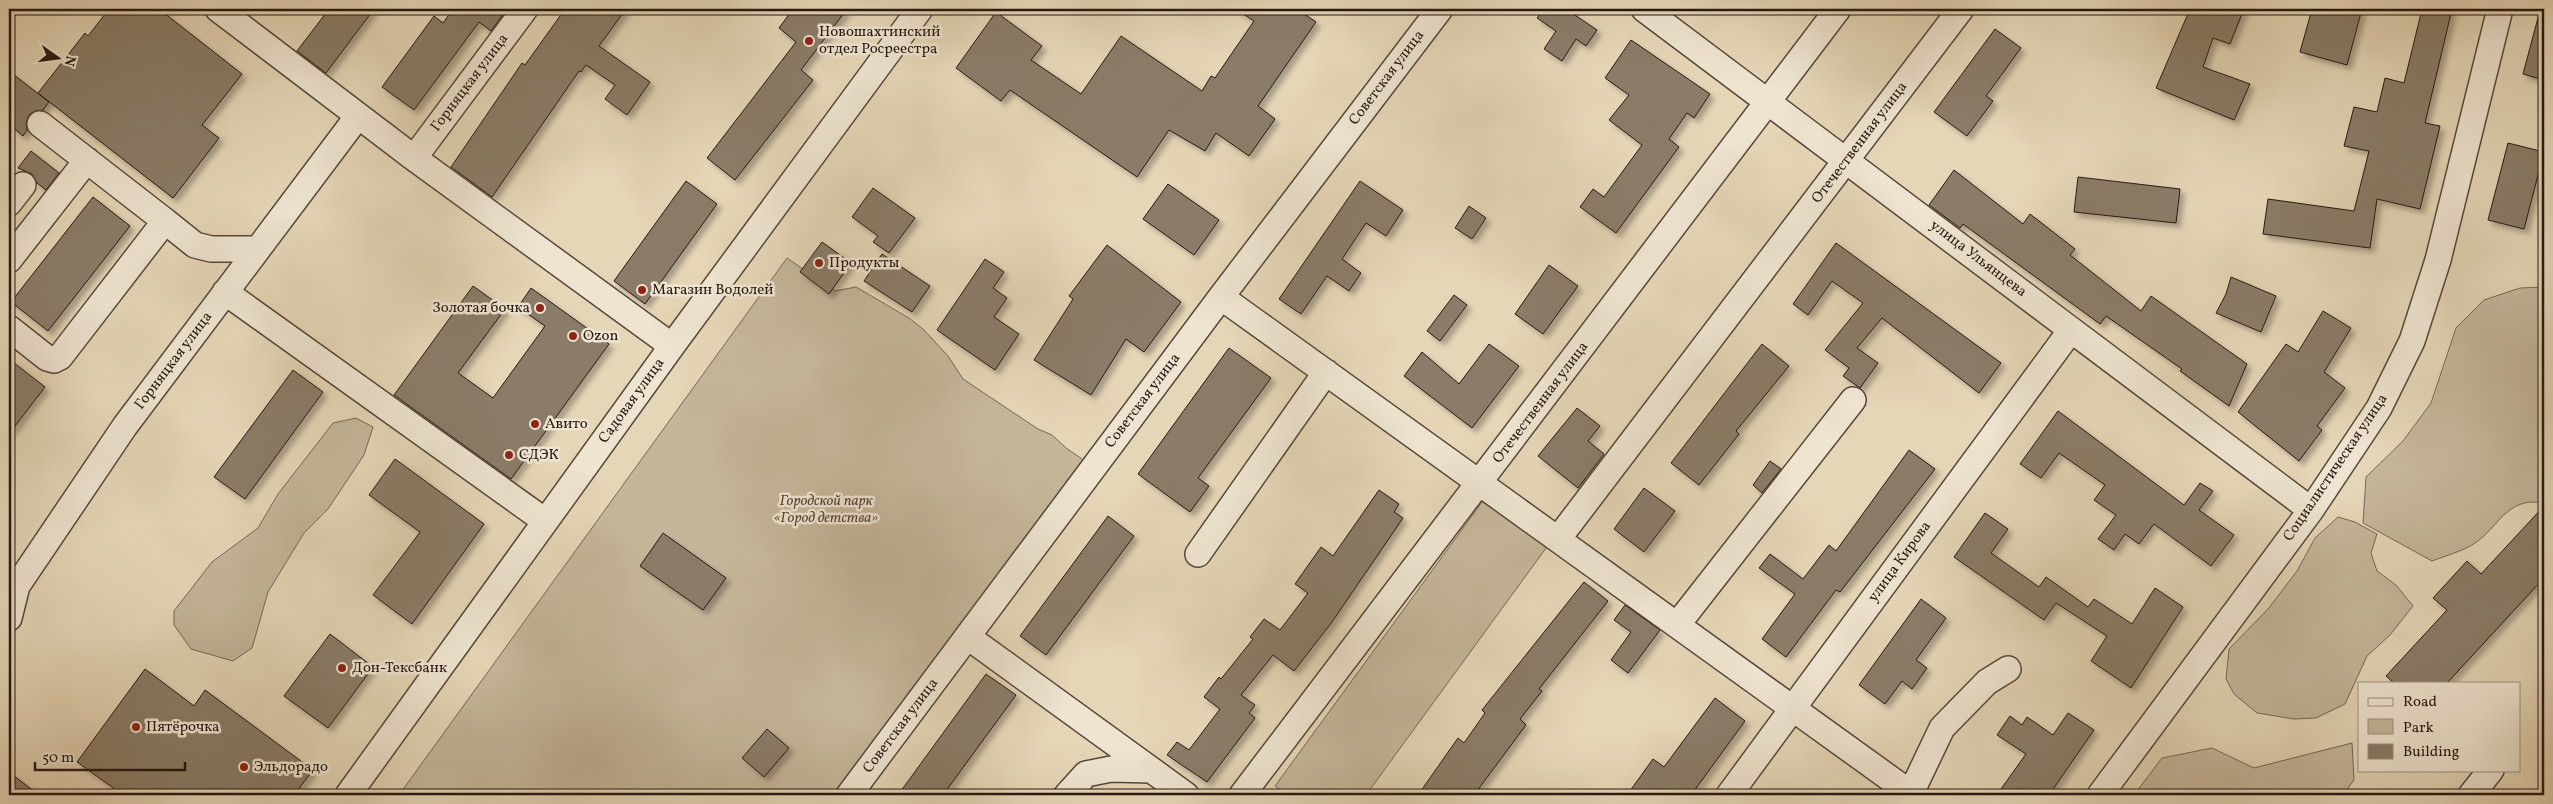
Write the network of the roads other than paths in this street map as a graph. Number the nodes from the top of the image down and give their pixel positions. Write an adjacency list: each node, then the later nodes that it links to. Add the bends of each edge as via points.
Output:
1 (218, 9): 10 (street)
2 (525, 9): 12 (street, Горняцкая улица)
3 (920, 9): 23 (street, Садовая улица)
4 (1440, 9): 20 (street, Советская улица)
5 (1644, 9): 9 (street, улица Ульянцева)
6 (1838, 9): 9 (street, Отечественная улица)
7 (1961, 9): 14 (street, Отечественная улица)
8 (2500, 9): 27 (street, Социалистическая улица, via 2438,260 2412,341 2379,408)
9 (1768, 102): 14 (street, улица Ульянцева); 26 (street, Отечественная улица)
10 (358, 116): 12 (street); 17 (street, Горняцкая улица)
11 (40, 124): 13 (street)
12 (414, 158): 23 (street)
13 (86, 160): 15 (street); 18 (street)
14 (1847, 161): 22 (street, улица Ульянцева); 29 (street, Отечественная улица)
15 (165, 221): 16 (street, via 195,245); 21 (street, via 60,357 54,360 47,358)
16 (211, 249): 17 (street); 19 (street)
17 (258, 249): 19 (street, Горняцкая улица)
18 (10, 258)
19 (228, 289): 28 (street); 31 (street, Горняцкая улица, via 125,426 17,586)
20 (1221, 296): 24 (street); 33 (street, Советская улица)
21 (9, 328)
22 (2072, 330): 27 (street, улица Ульянцева); 35 (street, улица Кирова)
23 (672, 346): 28 (street, Садовая улица)
24 (1326, 372): 26 (street); 30 (street)
25 (1853, 400): 32 (street)
26 (1480, 483): 29 (street); 42 (street, Отечественная улица)
27 (2311, 510): 45 (street, Социалистическая улица)
28 (545, 521): 38 (street, Садовая улица)
29 (1558, 539): 32 (street)
30 (1198, 554)
31 (9, 618)
32 (1677, 625): 35 (street)
33 (968, 637): 36 (street); 39 (street, Советская улица)
34 (2008, 669): 44 (street, via 1987,682 1942,728)
35 (1792, 708): 43 (street, улица Кирова); 44 (street)
36 (1151, 770): 40 (street, via 1111,769 1086,774); 41 (street)
37 (2488, 772): 46 (street)
38 (348, 795)
39 (849, 795)
40 (1067, 795)
41 (1186, 795)
42 (1242, 795)
43 (1729, 795)
44 (1911, 795)
45 (2100, 795)
46 (2471, 795)

